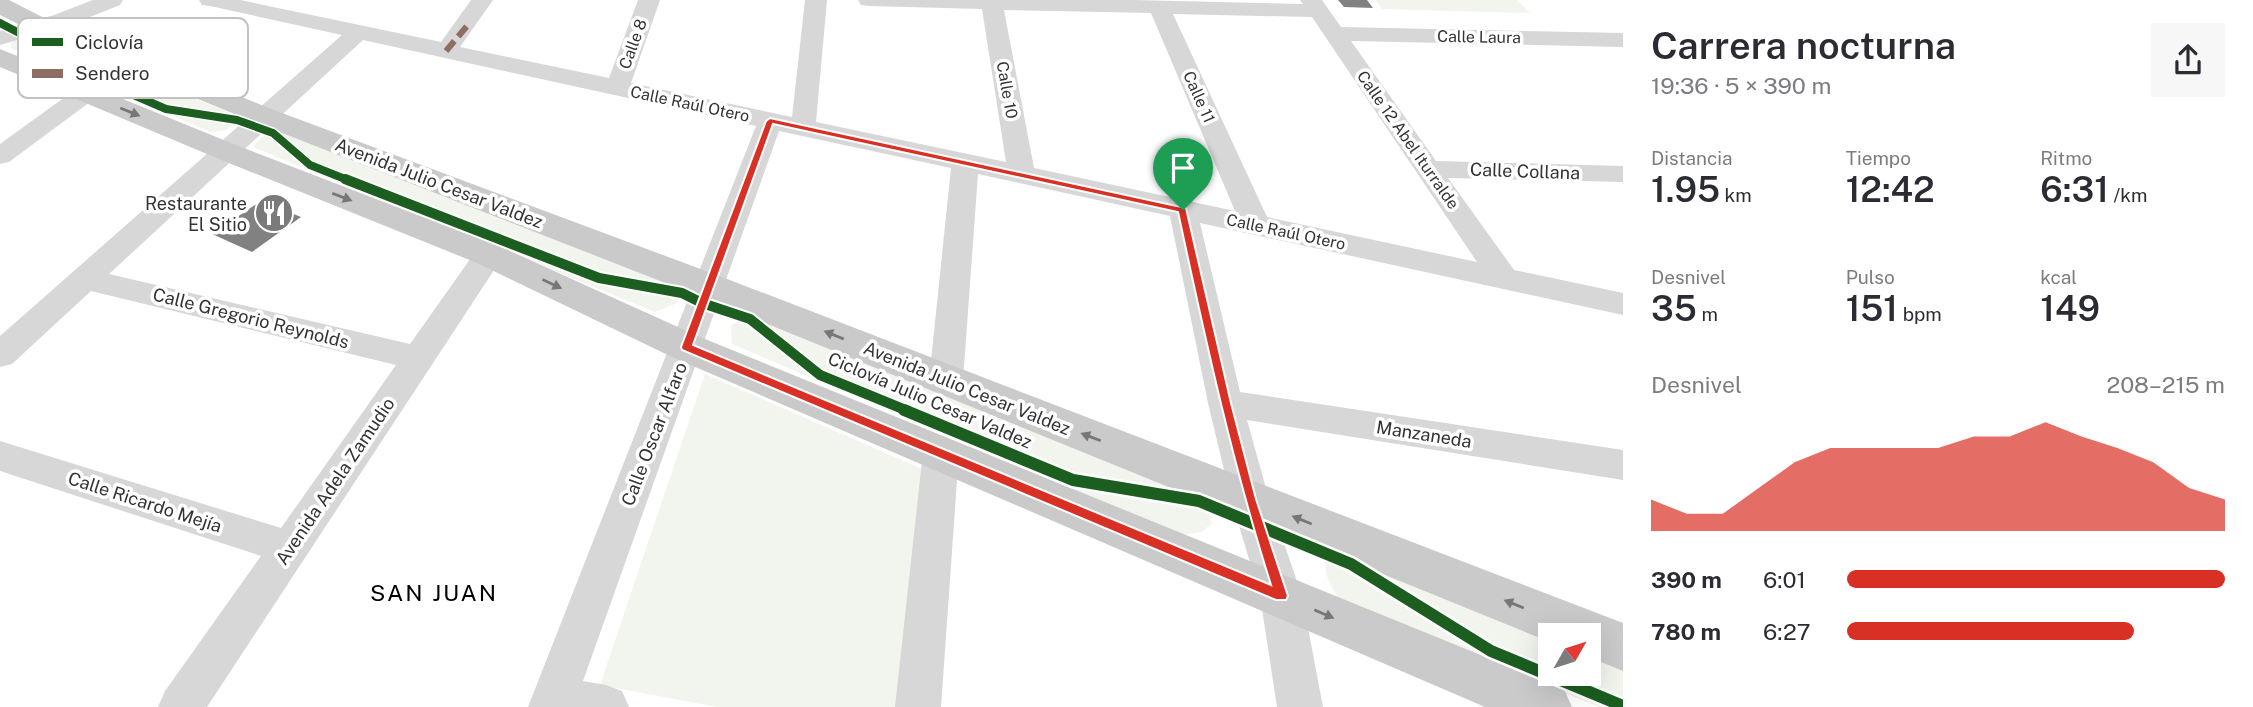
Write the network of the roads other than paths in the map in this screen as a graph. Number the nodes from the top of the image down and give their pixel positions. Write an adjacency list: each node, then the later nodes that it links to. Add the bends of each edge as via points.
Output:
1 (112, 0): 13 (street)
2 (210, 0): 11 (street, Calle Raúl Otero)
3 (482, 0): 19 (street)
4 (649, 0): 22 (street, Calle 8)
5 (817, 0): 27 (street, Calle Oscar Alfaro)
6 (869, 0): 7 (street)
7 (992, 4): 10 (street); 33 (street, Calle 10)
8 (0, 5): 12 (main road, Avenida Julio Cesar Valdez)
9 (1315, 6): 10 (street); 16 (street, Calle 12 Abel Iturralde)
10 (1159, 7): 35 (street, Calle 11)
11 (301, 9): 14 (street, Calle Raúl Otero)
12 (25, 18)
13 (63, 18)
14 (359, 32): 19 (street, Calle Raúl Otero); 26 (street)
15 (18, 33): 17 (street)
16 (1335, 34): 18 (street, Calle Laura); 31 (street, Calle 12 Abel Iturralde)
17 (0, 38)
18 (1623, 40)
19 (446, 51): 22 (street, Calle Raúl Otero)
20 (0, 57): 21 (main road)
21 (18, 65)
22 (617, 88): 27 (street, Calle Raúl Otero)
23 (80, 98): 29 (street)
24 (95, 98): 28 (main road, one-way to 28)
25 (219, 98): 26 (main road, Avenida Julio Cesar Valdez)
26 (264, 116): 28 (street); 39 (main road, Avenida Julio Cesar Valdez)
27 (787, 125): 30 (street, Calle Raúl Otero); 39 (street, Calle Oscar Alfaro)
28 (225, 151): 36 (main road, one-way to 36); 37 (street)
29 (0, 156)
30 (965, 163): 33 (street, Calle Raúl Otero); 44 (street)
31 (1428, 169): 32 (street, Calle Collana); 38 (street, Calle 12 Abel Iturralde)
32 (1623, 174)
33 (1022, 175): 34 (street, Calle Raúl Otero)
34 (1183, 210): 35 (street, Calle Raúl Otero); 45 (street)
35 (1256, 226): 38 (street, Calle Raúl Otero)
36 (489, 255): 41 (main road, one-way to 41); 43 (street, Avenida Adela Zamudio)
37 (85, 279): 42 (street); 43 (street, Calle Gregorio Reynolds)
38 (1504, 279): 40 (street, Calle Raúl Otero)
39 (709, 286): 41 (street, Calle Oscar Alfaro); 44 (main road, Avenida Julio Cesar Valdez, one-way to 39)
40 (1623, 304)
41 (686, 347): 46 (main road); 53 (street, Calle Oscar Alfaro)
42 (0, 355)
43 (416, 358): 50 (street, Avenida Adela Zamudio)
44 (946, 380): 49 (main road, Avenida Julio Cesar Valdez, one-way to 44)
45 (1225, 403): 48 (street, Manzaneda); 49 (street)
46 (941, 452): 51 (main road); 56 (street)
47 (0, 456): 50 (street, Calle Ricardo Mejía)
48 (1623, 465)
49 (1250, 499): 51 (street); 52 (main road, Avenida Julio Cesar Valdez, one-way to 49)
50 (290, 548): 54 (street, Avenida Adela Zamudio)
51 (1281, 596): 57 (street); 58 (main road, one-way to 58)
52 (1623, 647)
53 (553, 703): 55 (street)
54 (181, 707)
55 (606, 707)
56 (918, 707)
57 (1300, 707)
58 (1546, 707)

